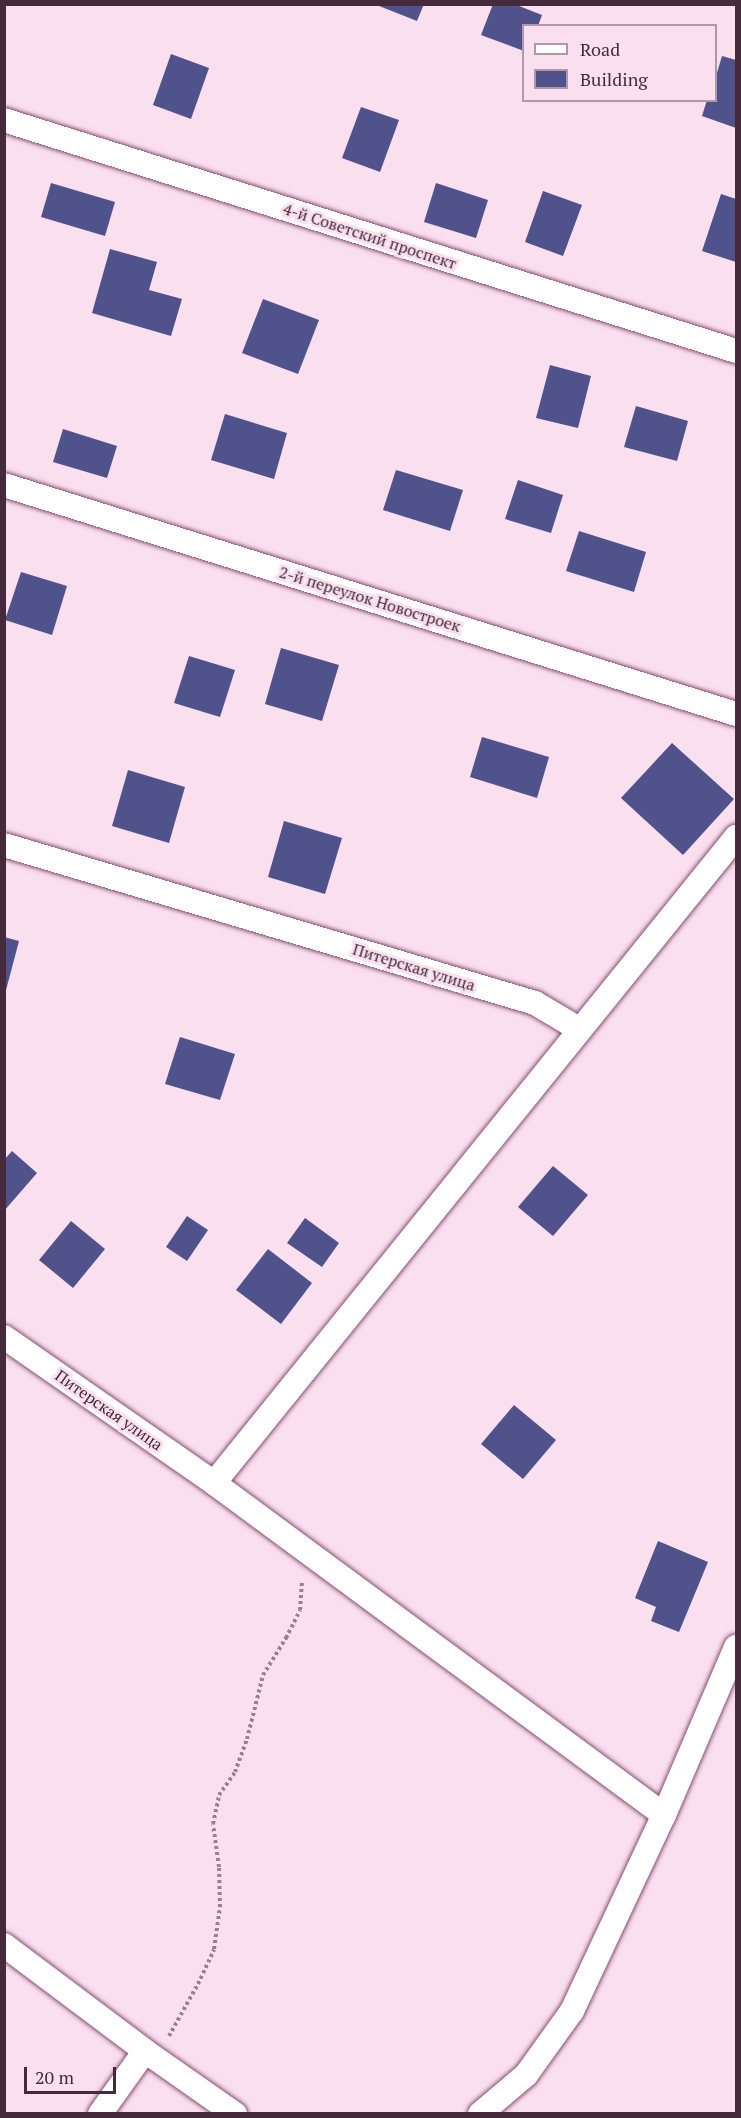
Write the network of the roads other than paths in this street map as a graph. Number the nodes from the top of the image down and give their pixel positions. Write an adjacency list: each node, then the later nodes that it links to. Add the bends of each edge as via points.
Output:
1 (4, 120): 2 (street, 4-й Советский проспект)
2 (736, 351)
3 (4, 485): 4 (street, 2-й переулок Новостроек)
4 (736, 714)
5 (736, 837): 7 (street)
6 (4, 845): 7 (street, Питерская улица, via 535,1003)
7 (579, 1029): 9 (street)
8 (4, 1336): 9 (street, Питерская улица)
9 (214, 1483): 11 (street, Питерская улица)
10 (736, 1647): 11 (street)
11 (664, 1815): 16 (street, via 572,2011 526,2075)
12 (4, 1945): 13 (street)
13 (145, 2051): 14 (street); 15 (street)
14 (100, 2114)
15 (235, 2114)
16 (480, 2114)

